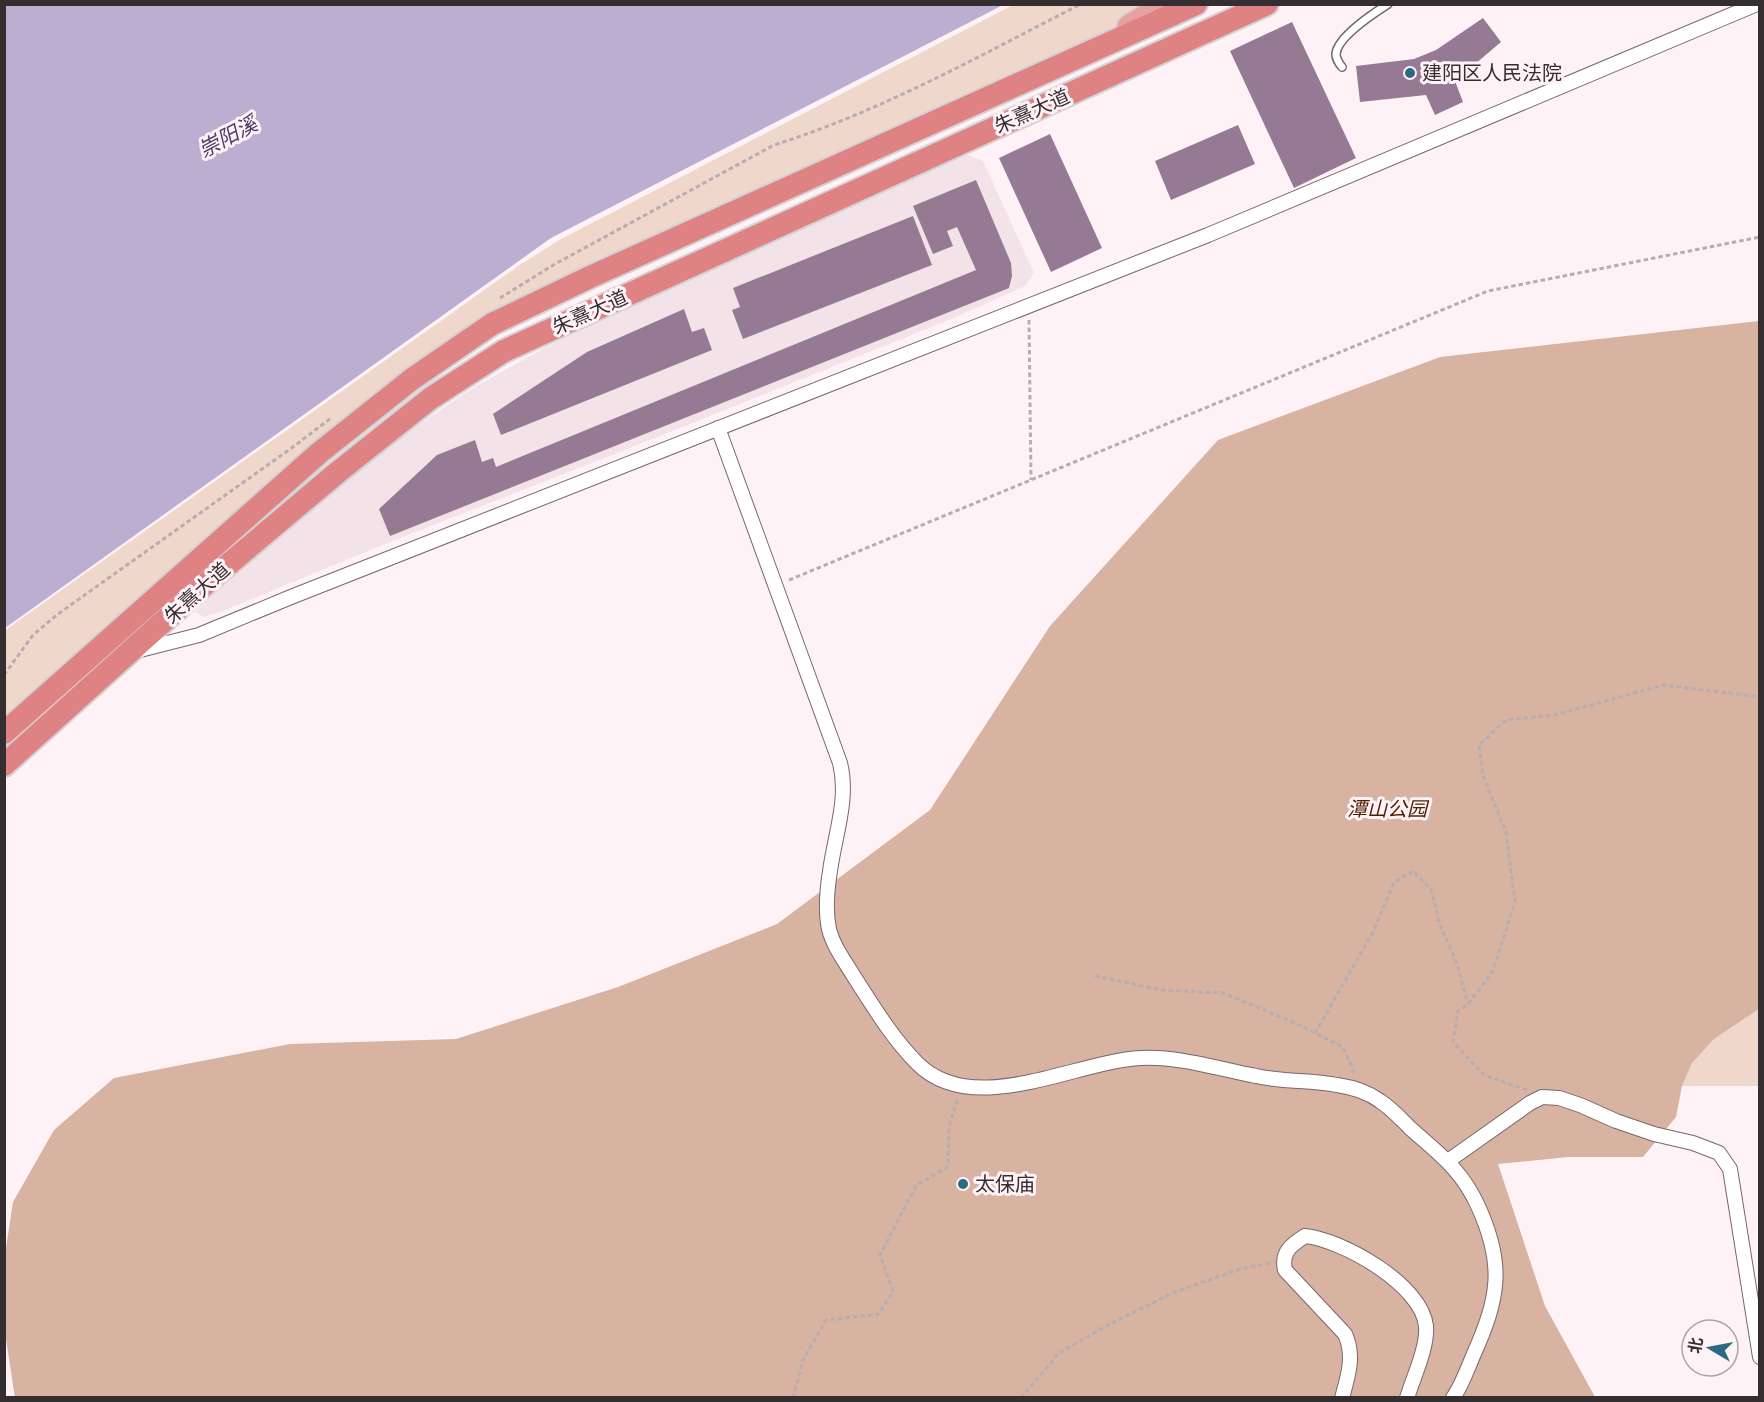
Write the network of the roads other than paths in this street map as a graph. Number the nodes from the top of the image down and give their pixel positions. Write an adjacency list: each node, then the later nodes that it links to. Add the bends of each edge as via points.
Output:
1 (1163, 4): 6 (main road)
2 (1196, 4): 6 (highway, 朱熹大道)
3 (1267, 4): 9 (highway, 朱熹大道, via 504,351 431,398 338,472)
4 (1388, 4): 7 (lane, via 1338,46)
5 (1757, 4): 8 (street, via 1208,235)
6 (1071, 61): 10 (highway, 朱熹大道, via 492,324 412,379 320,453)
7 (1341, 67)
8 (718, 428): 9 (street, via 200,635); 13 (street, via 840,763 844,782 826,908 829,930 881,1019 919,1065 939,1079 986,1089 1140,1058 1163,1058 1268,1079 1337,1085 1381,1101)
9 (131, 652): 10 (street); 12 (highway, 朱熹大道)
10 (72, 673): 11 (highway, 朱熹大道)
11 (4, 733)
12 (4, 765)
13 (1448, 1161): 14 (street, via 1542,1097 1559,1098 1616,1121 1719,1153 1730,1169); 17 (street, via 1468,1186 1490,1231 1496,1265 1487,1324)
14 (1760, 1357)
15 (1342, 1398): 16 (street, via 1352,1358 1345,1335 1285,1270 1283,1260 1287,1251 1305,1236 1341,1247 1368,1261 1391,1275 1417,1302 1426,1326)
16 (1407, 1398)
17 (1453, 1398)

